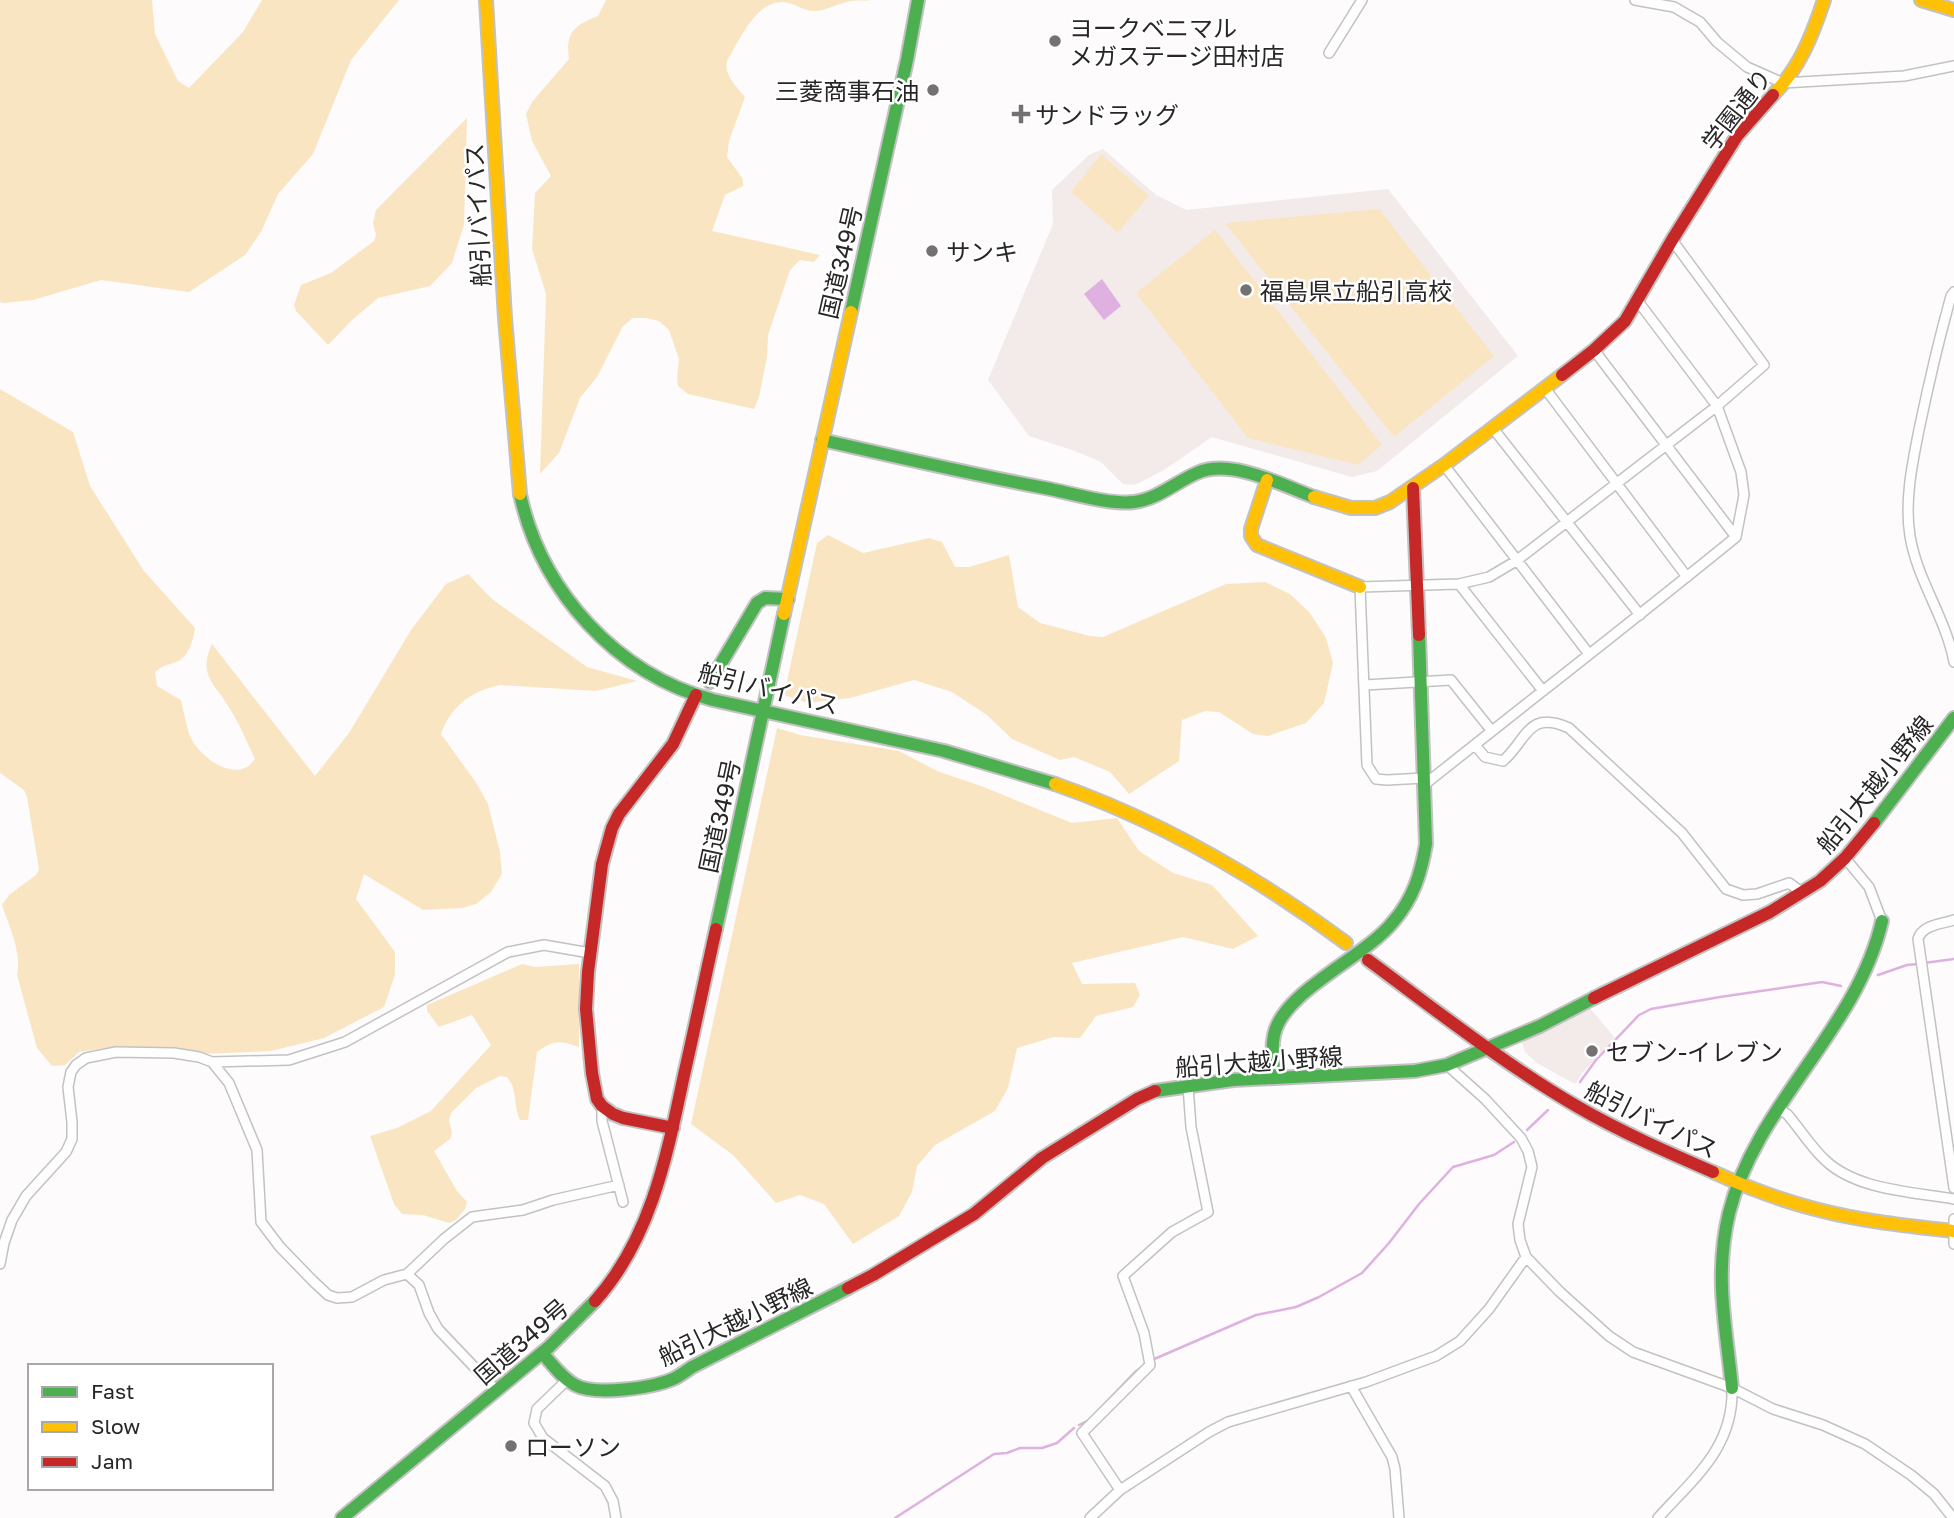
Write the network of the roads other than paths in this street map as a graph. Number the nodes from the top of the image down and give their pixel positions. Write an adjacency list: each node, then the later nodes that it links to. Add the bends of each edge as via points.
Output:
1 (486, 0): 39 (main road, 船引バイパス, via 503,294 522,505 545,567 584,621 653,676)
2 (918, 0): 18 (main road, 国道349号)
3 (1362, 0): 8 (street)
4 (1635, 0): 10 (street, via 1674,7 1700,22 1747,67)
5 (1824, 0): 10 (main road, 学園通り, via 1811,39)
6 (1921, 0): 7 (main road)
7 (1954, 10)
8 (1329, 53)
9 (1954, 66): 10 (street, via 1904,76)
10 (1783, 83): 11 (main road, 学園通り, via 1737,136)
11 (1672, 240): 13 (main road, 学園通り); 16 (street, via 1764,365)
12 (1954, 292): 34 (street, via 1930,375 1912,463 1908,512 1914,554)
13 (1637, 300): 14 (main road, 学園通り, via 1625,321); 16 (street)
14 (1594, 351): 15 (main road, 学園通り); 19 (street)
15 (1544, 387): 17 (main road, 学園通り); 22 (street)
16 (1717, 406): 19 (street); 25 (street, via 1741,472 1744,495)
17 (1492, 427): 20 (main road, 学園通り); 24 (street)
18 (822, 440): 21 (main road, 学園通り, via 1104,500 1135,502 1198,472 1215,469); 31 (main road, 国道349号)
19 (1665, 446): 22 (street); 25 (street)
20 (1444, 465): 23 (main road, 学園通り); 26 (street)
21 (1268, 480): 23 (main road, 学園通り, via 1362,509 1391,502); 30 (main road, via 1251,529 1257,545)
22 (1616, 483): 24 (street); 27 (street)
23 (1413, 488): 29 (main road)
24 (1566, 521): 26 (street); 32 (street)
25 (1736, 537): 27 (street)
26 (1516, 561): 28 (street, via 1489,577); 33 (street)
27 (1687, 577): 32 (street)
28 (1459, 584): 29 (street); 38 (street)
29 (1418, 586): 30 (street); 36 (main road)
30 (1360, 587): 37 (street)
31 (788, 599): 35 (main road, via 765,598 757,603); 40 (main road, 国道349号)
32 (1640, 615): 33 (street)
33 (1588, 654): 38 (street)
34 (1954, 662)
35 (710, 682)
36 (1423, 682): 37 (street); 42 (street, via 1451,680); 44 (main road)
37 (1364, 685): 44 (street, via 1370,774 1376,779)
38 (1543, 691): 42 (street)
39 (696, 695): 40 (main road, 船引バイパス); 50 (main road, via 673,744 612,828 602,864)
40 (763, 710): 49 (main road, 船引バイパス, via 981,760 1132,813 1268,888); 59 (main road, 国道349号)
41 (1954, 718): 45 (main road, 船引大越小野線)
42 (1491, 730): 43 (street)
43 (1475, 745): 44 (street); 46 (street, via 1485,757 1503,761 1525,732 1557,722 1682,833 1726,889 1757,894 1789,883)
44 (1424, 781): 55 (main road, via 1425,853 1412,898 1389,929 1287,1007 1273,1036)
45 (1845, 858): 46 (main road, 船引大越小野線); 48 (street, via 1868,887)
46 (1803, 893): 52 (main road, 船引大越小野線)
47 (1954, 919): 62 (street, via 1919,934)
48 (1882, 921): 58 (main road, via 1860,982)
49 (1346, 943)
50 (590, 953): 53 (street, via 544,945 508,952 345,1042 289,1060); 57 (main road, via 586,1009 594,1088)
51 (1368, 960): 52 (main road, 船引バイパス)
52 (1488, 1049): 54 (main road, 船引大越小野線); 60 (main road, 船引バイパス, via 1580,1108)
53 (212, 1062): 67 (street, via 174,1054 116,1052 86,1058 76,1065 68,1087 72,1139 12,1220); 68 (street, via 229,1083 257,1150 261,1222 289,1255 328,1295 337,1298 352,1297)
54 (1447, 1065): 55 (main road, 船引大越小野線, via 1415,1071); 66 (street, via 1485,1099 1528,1151 1532,1167 1518,1224)
55 (1275, 1078): 56 (main road, 船引大越小野線)
56 (1188, 1086): 70 (main road, 船引大越小野線, via 1158,1090 1137,1099 1042,1158 974,1214 927,1244 675,1378 598,1391); 74 (street, via 1208,1212 1172,1232 1123,1276 1150,1365 1082,1433)
57 (602, 1106): 59 (main road, via 623,1118); 61 (street)
58 (1780, 1109): 60 (main road); 63 (street, via 1826,1161 1845,1175 1862,1183)
59 (673, 1128): 69 (main road, 国道349号, via 658,1186 626,1258 586,1312)
60 (1738, 1184): 65 (main road, 船引バイパス, via 1817,1210); 72 (main road, via 1721,1271)
61 (619, 1185): 64 (street); 68 (street, via 523,1210 472,1217)
62 (1954, 1188)
63 (1954, 1199)
64 (623, 1202)
65 (1954, 1231)
66 (1526, 1257): 71 (street, via 1489,1310 1460,1341 1411,1367); 72 (street, via 1609,1336 1633,1352)
67 (0, 1264)
68 (407, 1274): 73 (street, via 419,1285 438,1329)
69 (543, 1354): 70 (main road, 船引大越小野線); 73 (main road, 国道349号)
70 (567, 1380): 77 (street, via 537,1409 534,1423 543,1438 605,1486)
71 (1351, 1386): 74 (street, via 1227,1422); 79 (street, via 1392,1457)
72 (1732, 1388): 75 (street, via 1865,1444); 80 (street, via 1723,1439 1706,1466)
73 (497, 1391): 76 (main road, 国道349号)
74 (1120, 1490): 78 (street)
75 (1950, 1504): 81 (street)
76 (342, 1518)
77 (617, 1518)
78 (1090, 1518)
79 (1399, 1518)
80 (1658, 1518)
81 (1953, 1518)

